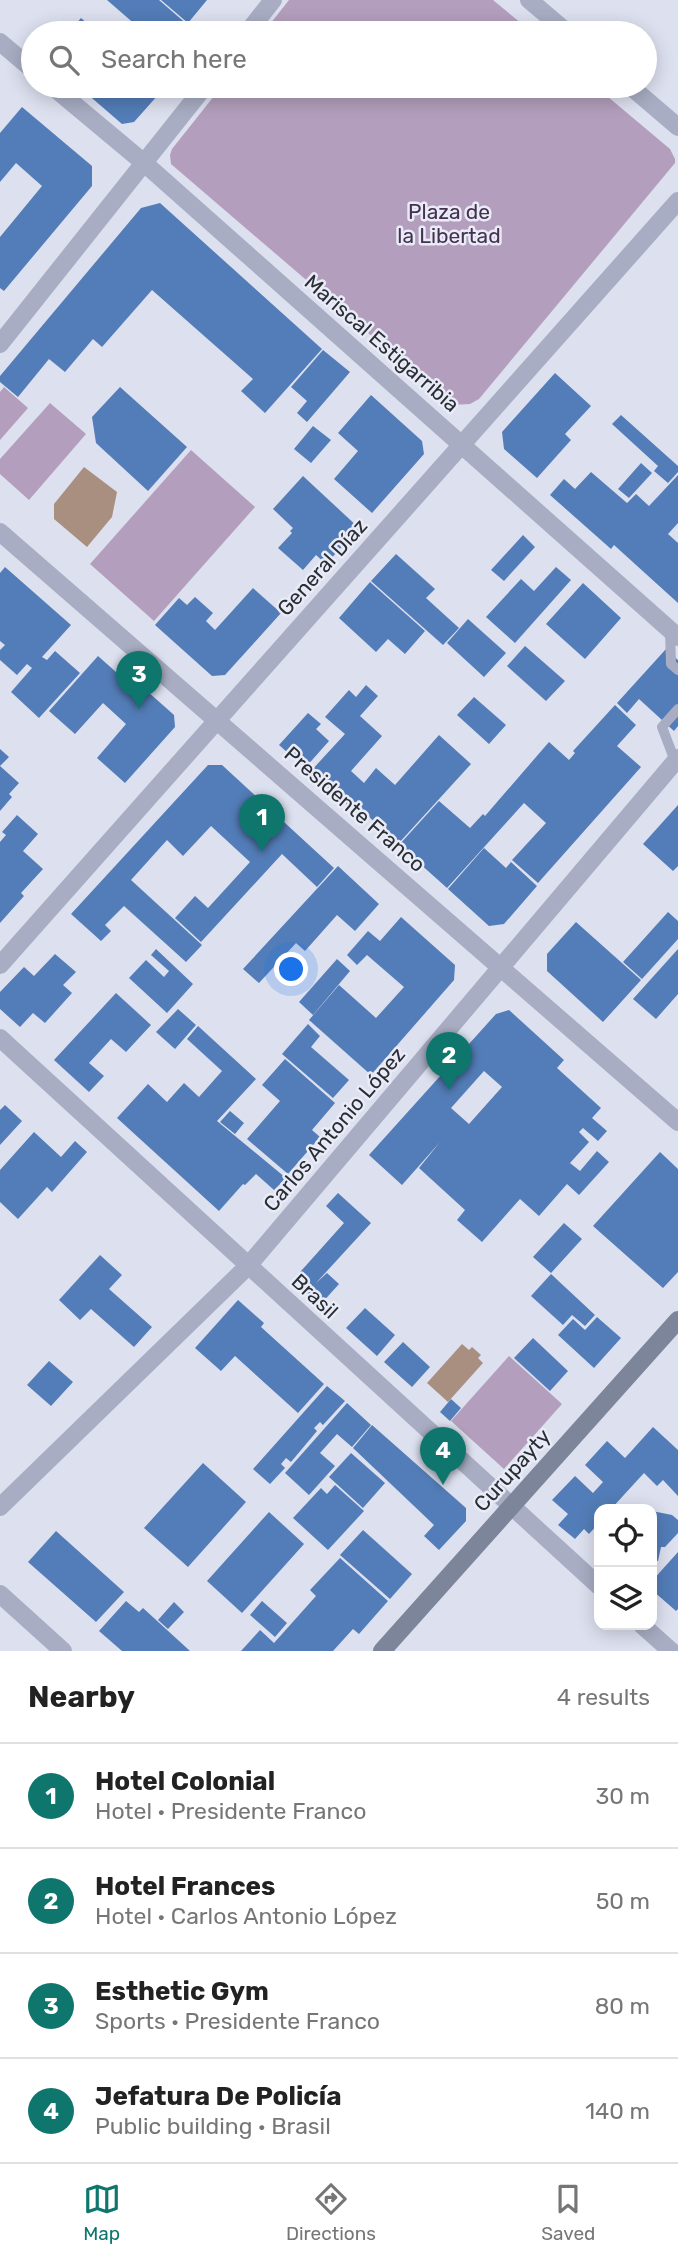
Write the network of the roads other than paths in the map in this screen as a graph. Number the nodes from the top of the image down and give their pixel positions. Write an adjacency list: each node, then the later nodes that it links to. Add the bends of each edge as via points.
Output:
1 (273, 0): 3 (street)
2 (529, 0): 4 (street)
3 (256, 21)
4 (554, 21)
5 (0, 42): 6 (street)
6 (21, 60)
7 (66, 98): 11 (street, Mariscal Estigarribia)
8 (195, 98): 11 (street)
9 (644, 98): 10 (street)
10 (678, 127)
11 (143, 162): 13 (street); 14 (street, Mariscal Estigarribia)
12 (678, 201): 14 (street, General Díaz)
13 (0, 344)
14 (463, 445): 16 (street, Mariscal Estigarribia); 19 (street, General Díaz)
15 (0, 532): 19 (street, Presidente Franco)
16 (674, 634): 17 (lane, via 671,664)
17 (678, 670)
18 (678, 709): 20 (lane, via 662,727)
19 (216, 719): 21 (street, General Díaz); 22 (street, Presidente Franco)
20 (677, 759): 22 (street, Carlos Antonio López)
21 (0, 965)
22 (502, 967): 24 (street, Presidente Franco); 25 (street, Carlos Antonio López)
23 (0, 1038): 25 (street, Brasil)
24 (678, 1122)
25 (248, 1266): 27 (street, Brasil); 28 (street, Carlos Antonio López)
26 (678, 1320): 27 (street, Curupayty)
27 (510, 1506): 29 (street, Brasil); 33 (street, Curupayty)
28 (0, 1507)
29 (594, 1582)
30 (0, 1594): 32 (street)
31 (648, 1630): 34 (street)
32 (63, 1651)
33 (382, 1651)
34 (671, 1651)

